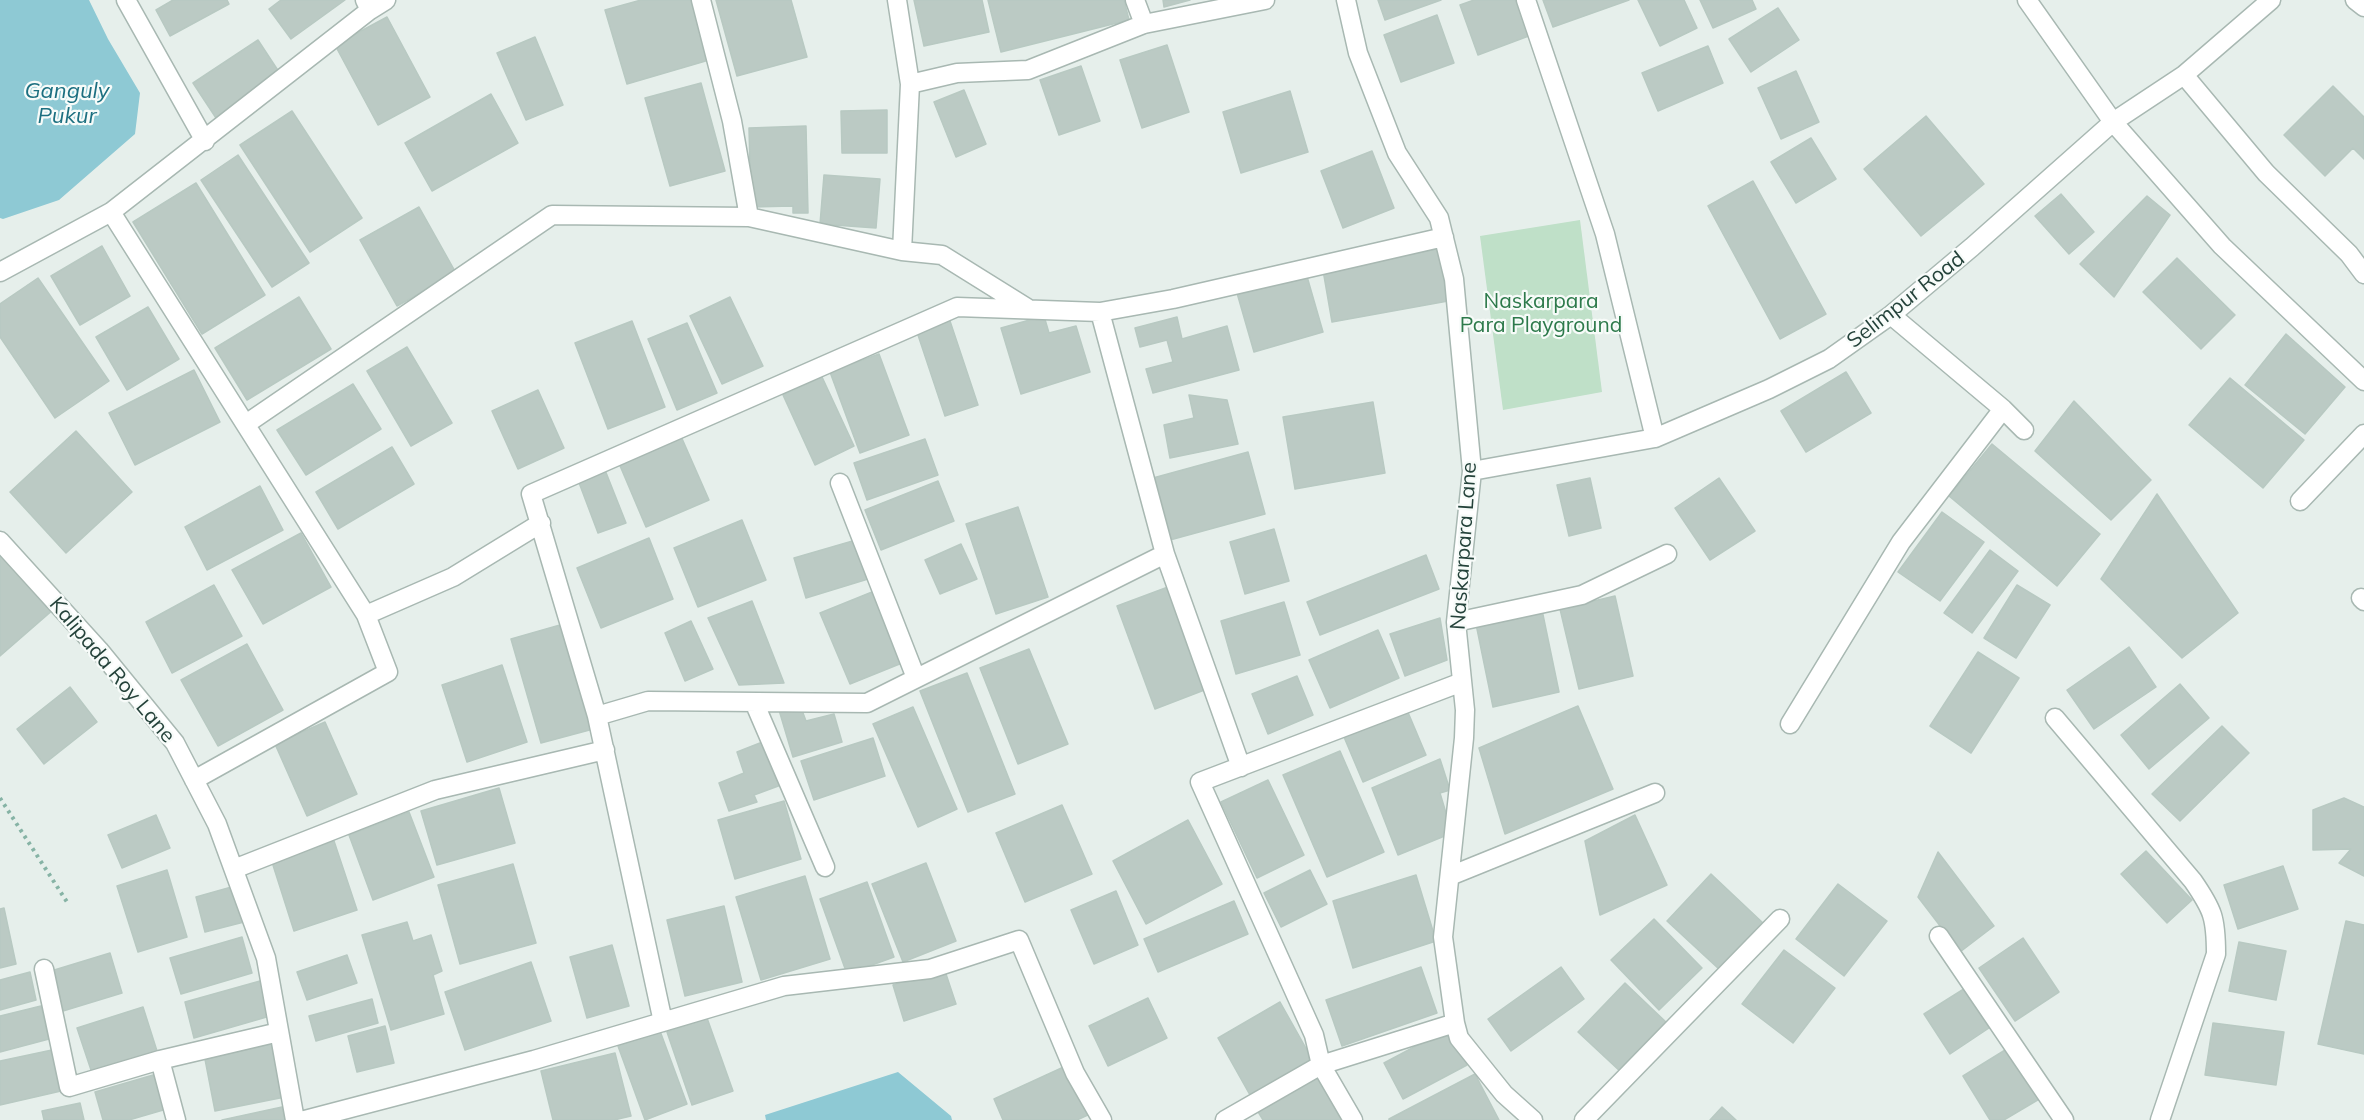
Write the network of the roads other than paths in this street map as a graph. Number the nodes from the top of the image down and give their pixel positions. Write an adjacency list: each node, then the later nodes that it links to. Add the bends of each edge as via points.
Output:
1 (126, 0): 18 (street)
2 (386, 0): 12 (street)
3 (701, 0): 20 (street, via 732,121)
4 (897, 0): 16 (street)
5 (1135, 0): 14 (street)
6 (1265, 0): 14 (street)
7 (1346, 0): 21 (street, Naskarpara Lane, via 1358,53 1397,153 1439,218)
8 (1526, 0): 33 (street, via 1605,234)
9 (2027, 0): 17 (street)
10 (2271, 0): 15 (street, Selimpur Road)
11 (2355, 0): 13 (street)
12 (367, 5): 18 (street)
13 (2364, 7)
14 (1144, 24): 16 (street, via 1028,70 957,73)
15 (2184, 75): 17 (street, Selimpur Road); 24 (street, via 2266,173 2349,254)
16 (910, 84): 22 (street)
17 (2113, 122): 27 (street, Selimpur Road); 28 (street, via 2222,246)
18 (205, 141): 19 (street)
19 (111, 212): 23 (street); 30 (street)
20 (749, 217): 22 (street); 30 (street, via 552,215)
21 (1443, 237): 26 (street); 34 (street, Naskarpara Lane, via 1454,279)
22 (902, 251): 25 (street, via 942,255)
23 (0, 272)
24 (2364, 274)
25 (1029, 309): 26 (street); 37 (street, via 957,307 531,494)
26 (1100, 312): 39 (street)
27 (1891, 315): 29 (street); 33 (street, Selimpur Road, via 1829,359)
28 (2364, 381)
29 (2002, 409): 31 (street); 48 (street, via 1901,542)
30 (246, 424): 41 (street)
31 (2024, 430)
32 (2364, 434): 36 (street)
33 (1655, 438): 34 (street, Selimpur Road)
34 (1472, 471): 42 (street, Naskarpara Lane)
35 (840, 483): 43 (street)
36 (2300, 501)
37 (541, 523): 41 (street, via 453,577); 46 (street)
38 (0, 541): 51 (street, Kalipada Roy Lane, via 99,650 175,743)
39 (1165, 554): 43 (street); 50 (street)
40 (1667, 554): 42 (street, via 1582,595)
41 (366, 615): 51 (street, via 388,672)
42 (1456, 622): 44 (street, Naskarpara Lane)
43 (916, 678): 45 (street, via 867,703)
44 (1462, 682): 50 (street); 55 (street, Naskarpara Lane, via 1464,738)
45 (754, 702): 46 (street, via 648,701); 53 (street)
46 (597, 716): 49 (street)
47 (2055, 718): 73 (street, via 2210,906 2216,954)
48 (1790, 724)
49 (605, 750): 54 (street, via 435,790); 59 (street)
50 (1241, 767): 63 (street, via 1200,782 1314,1035)
51 (194, 780): 54 (street, Kalipada Roy Lane)
52 (1655, 793): 55 (street)
53 (825, 867)
54 (234, 869): 61 (street, Kalipada Roy Lane, via 266,958)
55 (1450, 876): 60 (street, Naskarpara Lane, via 1443,937)
56 (1780, 919): 71 (street)
57 (1939, 936): 72 (street)
58 (44, 969): 62 (street, via 69,1087)
59 (663, 1022): 67 (street); 68 (street, via 784,986 930,969 1019,940 1075,1073)
60 (1455, 1023): 63 (street); 70 (street, Naskarpara Lane, via 1459,1038 1504,1094)
61 (279, 1032): 62 (street); 66 (street, Kalipada Roy Lane)
62 (160, 1060): 65 (street)
63 (1321, 1065): 64 (street); 69 (street)
64 (1230, 1119)
65 (176, 1120)
66 (295, 1120)
67 (305, 1120)
68 (1102, 1120)
69 (1353, 1120)
70 (1533, 1120)
71 (1584, 1120)
72 (2064, 1120)
73 (2160, 1120)

